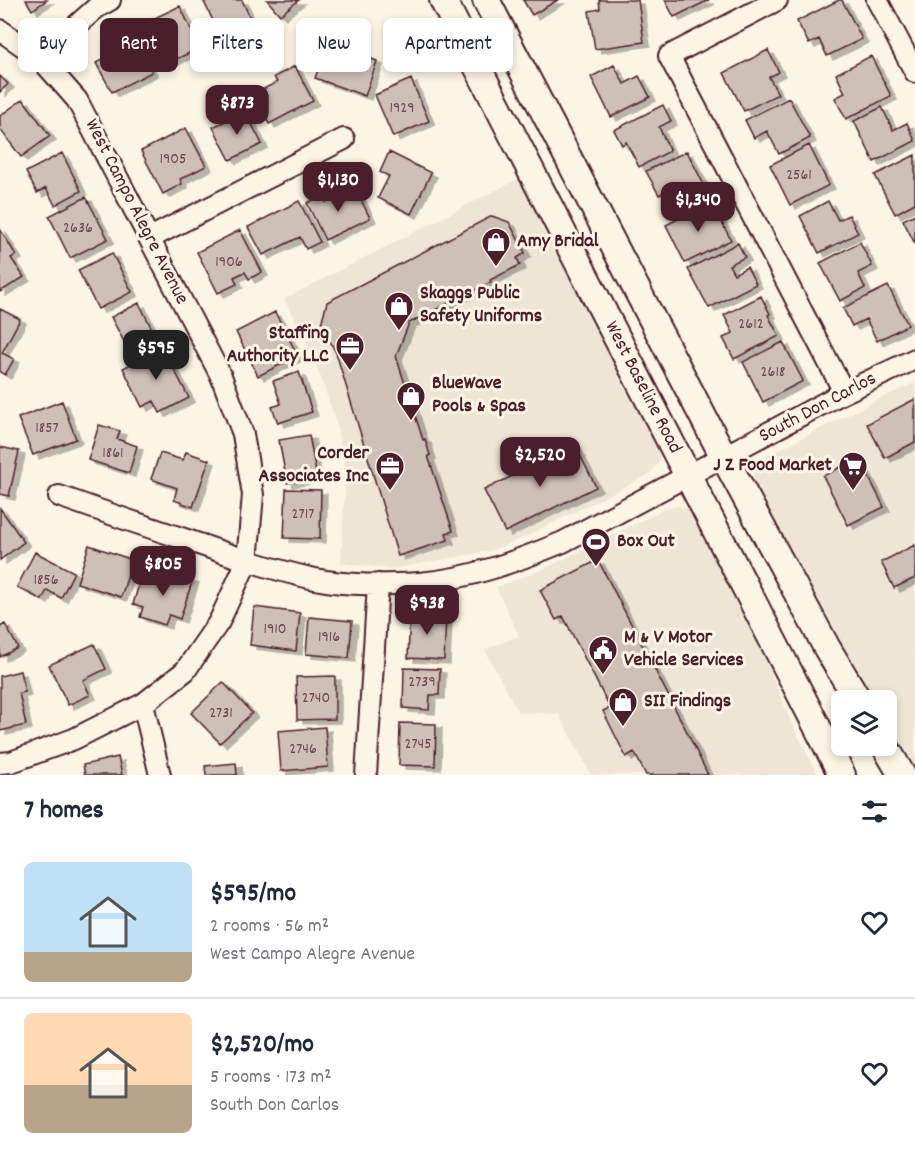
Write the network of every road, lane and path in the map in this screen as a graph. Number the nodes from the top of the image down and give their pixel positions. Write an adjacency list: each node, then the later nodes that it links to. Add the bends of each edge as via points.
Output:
1 (110, 0): 6 (street)
2 (443, 0): 16 (main road, West Baseline Road)
3 (486, 0): 15 (main road, West Baseline Road)
4 (777, 0): 14 (street, via 669,56)
5 (877, 0): 10 (street)
6 (85, 18)
7 (0, 30): 8 (street, West Campo Alegre Avenue)
8 (18, 43)
9 (52, 72): 12 (street, West Campo Alegre Avenue, via 77,100)
10 (915, 72)
11 (344, 139): 12 (street)
12 (150, 238): 18 (street, West Campo Alegre Avenue, via 221,376 243,434 253,495)
13 (915, 359): 14 (street, South Don Carlos)
14 (844, 392): 15 (street, South Don Carlos)
15 (724, 457): 16 (street, South Don Carlos); 20 (main road, West Baseline Road)
16 (689, 476): 19 (street, South Don Carlos, via 563,542 516,562 454,578); 22 (main road, West Baseline Road)
17 (59, 496): 18 (street, South Don Carlos)
18 (247, 561): 19 (street, South Don Carlos, via 316,579); 21 (street, West Campo Alegre Avenue, via 219,622 185,671)
19 (378, 584): 26 (street)
20 (852, 690)
21 (143, 704): 24 (street, West Campo Alegre Avenue, via 74,739); 25 (street)
22 (823, 739): 27 (main road); 28 (main road, West Baseline Road)
23 (891, 756): 29 (main road)
24 (0, 763)
25 (160, 775)
26 (366, 775)
27 (824, 775)
28 (842, 775)
29 (902, 775)

